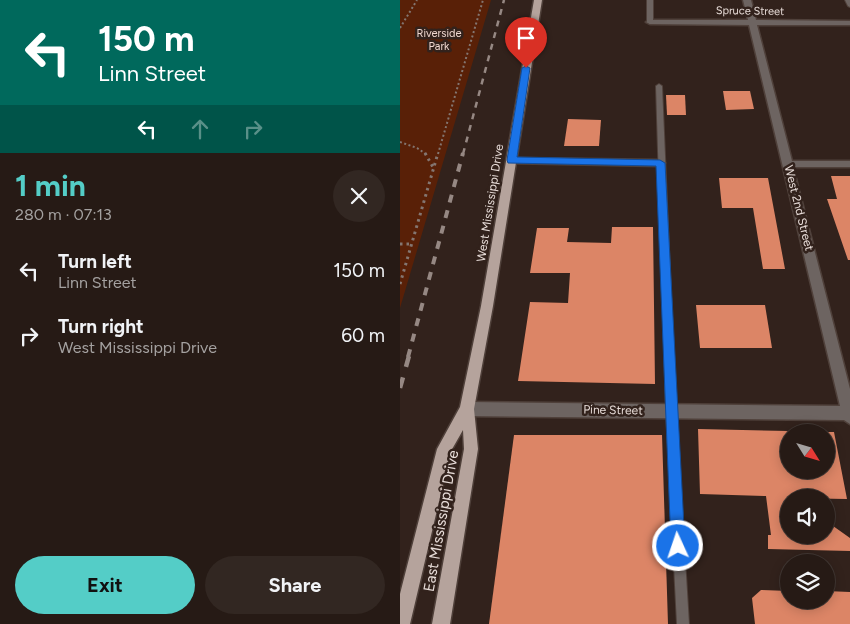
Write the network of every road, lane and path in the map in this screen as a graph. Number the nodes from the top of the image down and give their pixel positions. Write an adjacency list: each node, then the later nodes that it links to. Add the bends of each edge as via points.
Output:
1 (417, 0): 11 (path)
2 (483, 0): 18 (path)
3 (538, 0): 14 (main road, West Mississippi Drive)
4 (650, 0): 8 (lane)
5 (747, 0): 10 (street, West 2nd Street)
6 (848, 0): 7 (lane)
7 (850, 5)
8 (650, 22): 10 (street, Spruce Street)
9 (850, 22): 10 (street, Spruce Street)
10 (752, 23): 16 (street, West 2nd Street)
11 (400, 28)
12 (659, 86): 15 (lane)
13 (400, 142): 18 (path, via 420,149 432,160)
14 (512, 160): 15 (street); 22 (main road, West Mississippi Drive)
15 (660, 163): 23 (lane)
16 (788, 164): 17 (street); 24 (street, West 2nd Street)
17 (850, 164)
18 (435, 171): 20 (path)
19 (400, 244): 20 (path)
20 (412, 244): 21 (path)
21 (400, 284)
22 (466, 409): 23 (street, Pine Street); 25 (main road, East Mississippi Drive, via 444,449); 26 (main road, East Mississippi Drive, via 472,435 471,449)
23 (670, 411): 24 (street, Pine Street); 27 (lane)
24 (850, 414)
25 (401, 624)
26 (441, 624)
27 (682, 624)

